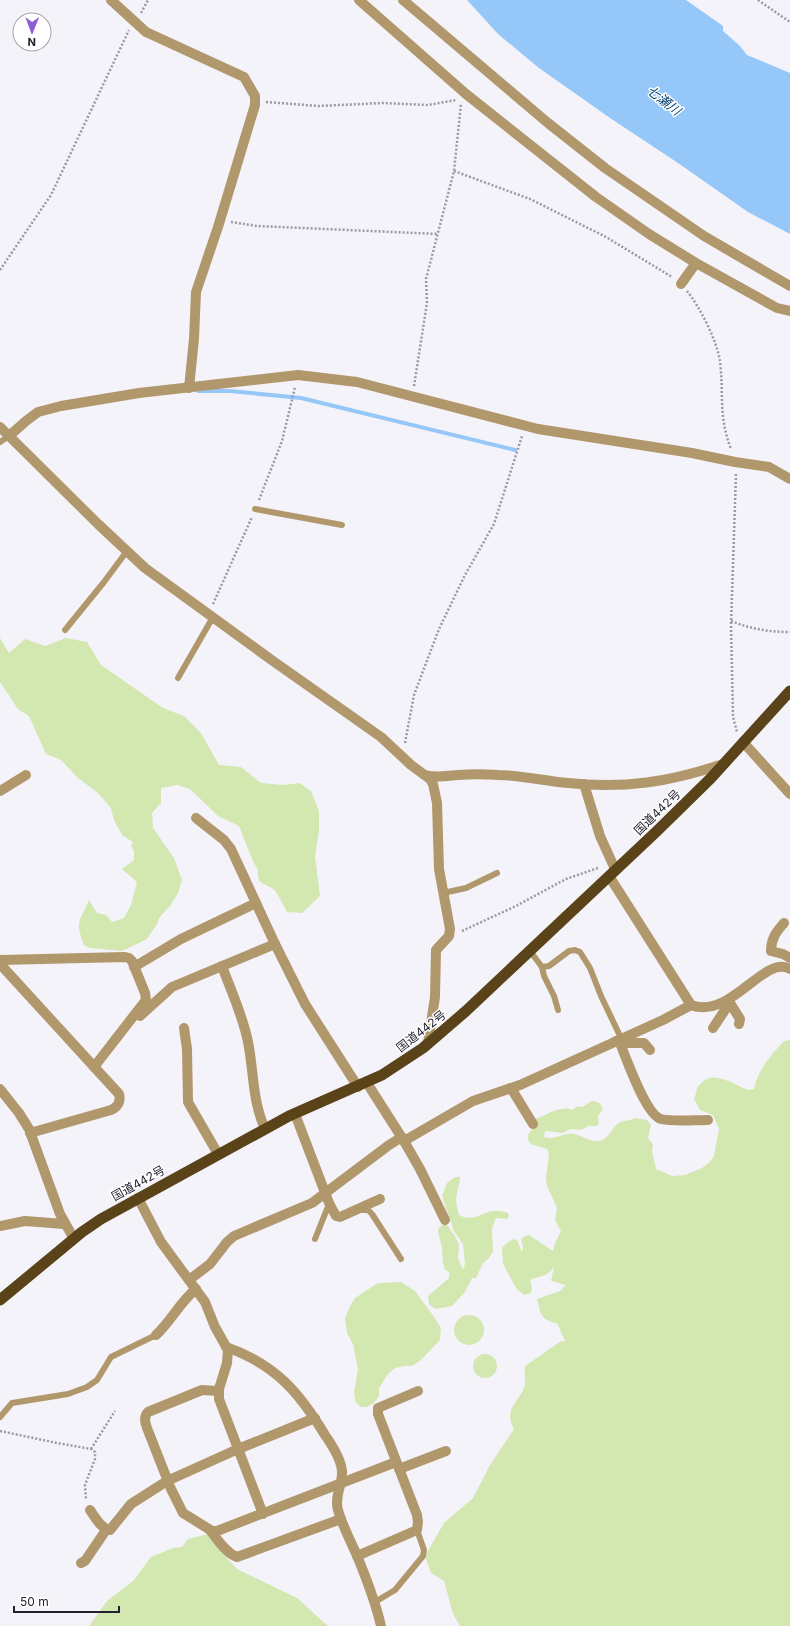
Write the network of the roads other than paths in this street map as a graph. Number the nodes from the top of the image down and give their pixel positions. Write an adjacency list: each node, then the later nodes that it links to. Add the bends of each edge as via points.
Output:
1 (110, 0): 8 (street, via 152,35 241,75 248,82 256,100 196,292)
2 (359, 0): 4 (street, via 466,94 596,197)
3 (403, 0): 6 (street, via 605,168 704,236)
4 (696, 263): 5 (street); 7 (street, via 777,308)
5 (681, 284)
6 (790, 286)
7 (790, 311)
8 (189, 388): 10 (street, via 110,397 52,408 32,416); 12 (street, via 298,374 357,382 526,426 769,467)
9 (0, 427): 10 (street)
10 (9, 436): 11 (lane); 15 (street)
11 (0, 442)
12 (790, 479)
13 (255, 509): 14 (lane)
14 (342, 525)
15 (127, 551): 16 (street, via 145,568); 17 (lane)
16 (211, 616): 18 (lane); 23 (street, via 381,737)
17 (65, 630)
18 (178, 678)
19 (790, 691): 20 (highway, 国道442号)
20 (743, 742): 21 (highway, 国道442号); 26 (street)
21 (723, 764): 24 (street, via 644,784); 28 (highway, 国道442号, via 678,810)
22 (26, 775): 25 (street)
23 (425, 775): 24 (street, via 440,777 498,774); 30 (street, via 433,784 437,803 438,860)
24 (584, 784): 28 (street)
25 (0, 791)
26 (790, 794)
27 (196, 818): 31 (street, via 224,840 231,849)
28 (612, 869): 34 (highway, 国道442号); 43 (street)
29 (497, 873): 30 (lane, via 466,888)
30 (443, 893): 50 (street, via 450,933 436,950 435,997)
31 (256, 903): 33 (street); 39 (street, via 181,939)
32 (784, 923): 35 (street, via 772,941 771,951)
33 (275, 944): 38 (street); 53 (street, via 305,1004)
34 (530, 951): 40 (lane); 50 (highway, 国道442号)
35 (790, 958)
36 (0, 960): 39 (street, via 125,957 132,961)
37 (0, 964): 52 (street)
38 (222, 966): 45 (street, via 172,987 138,1018); 59 (street, via 246,1031 257,1109)
39 (134, 967): 45 (street, via 146,996 144,1004)
40 (542, 967): 44 (lane); 49 (lane, via 549,966 569,951 580,952 590,968)
41 (790, 969): 42 (street, via 781,966 771,968)
42 (728, 1002): 43 (street, via 713,1006); 46 (street, via 740,1019); 48 (street)
43 (691, 1005): 49 (street)
44 (558, 1010)
45 (132, 1018): 52 (street)
46 (739, 1024)
47 (184, 1028): 62 (street, via 188,1102)
48 (713, 1028)
49 (619, 1040): 51 (street, via 644,1043); 54 (street); 57 (street, via 645,1102 654,1115 663,1119)
50 (428, 1043): 53 (highway, 国道442号, via 394,1068)
51 (650, 1050)
52 (94, 1067): 60 (street, via 119,1094 120,1098 115,1108)
53 (362, 1085): 56 (highway, 国道442号); 61 (street)
54 (511, 1088): 58 (street); 61 (street, via 465,1105)
55 (0, 1089): 60 (street, via 19,1113)
56 (295, 1114): 59 (highway, 国道442号); 63 (street)
57 (708, 1120)
58 (532, 1124)
59 (265, 1129): 62 (highway, 国道442号)
60 (30, 1133): 69 (street)
61 (403, 1139): 63 (street); 68 (street)
62 (218, 1154): 64 (highway, 国道442号)
63 (325, 1193): 66 (street); 74 (street, via 305,1207 234,1236 210,1264)
64 (138, 1198): 71 (highway, 国道442号, via 91,1225); 74 (street, via 161,1242)
65 (380, 1200): 67 (street)
66 (329, 1204): 67 (street, via 336,1216 340,1217); 72 (lane)
67 (353, 1211): 73 (lane, via 363,1209 372,1214)
68 (445, 1220)
69 (64, 1224): 70 (street, via 25,1221); 71 (street)
70 (0, 1226)
71 (74, 1239): 76 (highway, 国道442号)
72 (316, 1239)
73 (401, 1259)
74 (189, 1280): 75 (street)
75 (196, 1289): 77 (street, via 183,1300); 78 (street, via 205,1302)
76 (0, 1300)
77 (156, 1335): 81 (lane, via 111,1357 97,1380 88,1387 68,1394 14,1402)
78 (226, 1347): 79 (street, via 227,1363); 82 (street, via 251,1356 269,1368 292,1388)
79 (218, 1391): 83 (street, via 220,1403); 86 (street, via 196,1392 146,1414 146,1426)
80 (418, 1391): 85 (street, via 378,1408)
81 (0, 1417)
82 (315, 1418): 83 (street); 87 (street, via 330,1442 342,1471)
83 (238, 1449): 86 (street); 89 (street)
84 (446, 1451): 85 (street)
85 (398, 1465): 87 (street); 93 (street, via 417,1514)
86 (167, 1481): 91 (street, via 131,1504 112,1529); 92 (street, via 183,1513)
87 (339, 1484): 89 (street); 90 (street, via 336,1501)
88 (90, 1510): 91 (street)
89 (263, 1514): 92 (street, via 217,1531)
90 (341, 1519): 92 (street, via 237,1557 233,1556); 94 (street)
91 (106, 1530): 95 (street)
92 (210, 1530)
93 (417, 1530): 94 (street); 96 (lane, via 424,1550 423,1556 395,1590)
94 (357, 1556): 96 (street)
95 (81, 1563)
96 (375, 1602): 97 (street)
97 (381, 1626)

